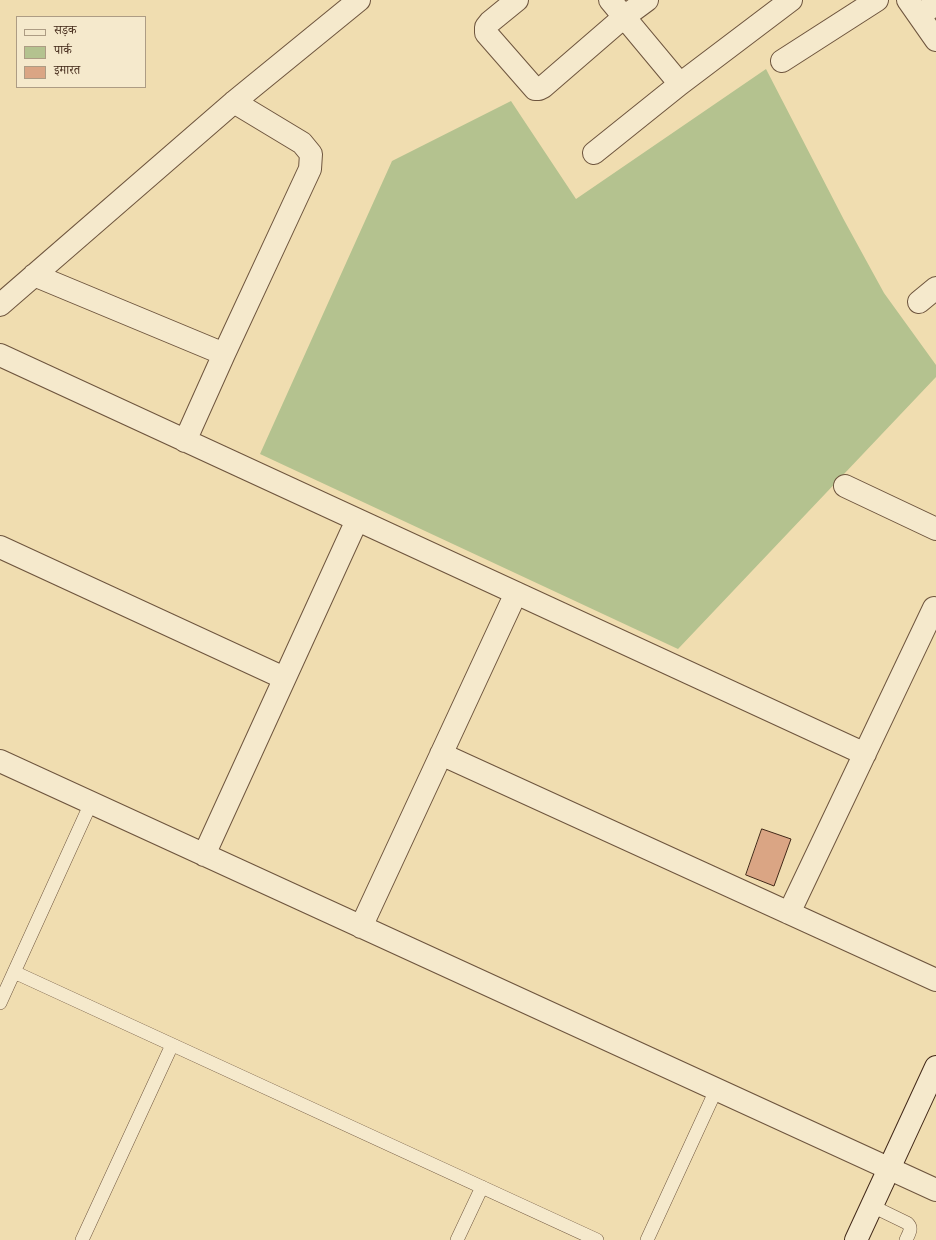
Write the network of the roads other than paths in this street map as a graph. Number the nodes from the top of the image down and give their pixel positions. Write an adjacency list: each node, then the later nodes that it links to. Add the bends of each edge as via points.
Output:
1 (359, 0): 12 (street)
2 (517, 0): 8 (street, via 490,22 486,27 486,33 535,89 542,87)
3 (610, 0): 8 (street)
4 (647, 0): 8 (street)
5 (791, 0): 11 (street)
6 (877, 0): 10 (street)
7 (921, 6): 9 (street)
8 (624, 17): 11 (street)
9 (936, 40)
10 (782, 61)
11 (680, 84): 13 (street)
12 (234, 102): 14 (street); 18 (street, via 302,143 311,154 310,169)
13 (594, 154)
14 (34, 275): 17 (street); 18 (street)
15 (936, 288): 16 (street)
16 (919, 302)
17 (0, 304)
18 (224, 354): 20 (street)
19 (0, 355): 20 (street)
20 (185, 441): 22 (street)
21 (845, 486): 23 (street)
22 (357, 520): 25 (street); 27 (street)
23 (936, 528)
24 (0, 547): 27 (street)
25 (516, 593): 28 (street); 29 (street)
26 (934, 608): 29 (street)
27 (284, 678): 32 (street)
28 (441, 754): 33 (street); 34 (street)
29 (865, 754): 33 (street)
30 (0, 761): 31 (street)
31 (91, 803): 32 (street); 35 (lane)
32 (204, 854): 34 (street)
33 (789, 913): 36 (street)
34 (361, 927): 40 (street)
35 (14, 972): 37 (lane); 38 (lane)
36 (936, 980)
37 (0, 1003)
38 (172, 1045): 43 (lane); 46 (lane)
39 (936, 1067): 41 (street)
40 (716, 1090): 42 (street); 49 (lane)
41 (929, 1099): 42 (street)
42 (889, 1169): 44 (street); 45 (street)
43 (482, 1187): 47 (lane); 48 (lane)
44 (936, 1190)
45 (872, 1206): 50 (street); 51 (lane, via 910,1226 911,1230)
46 (82, 1240)
47 (457, 1240)
48 (597, 1240)
49 (646, 1240)
50 (856, 1240)
51 (906, 1240)

